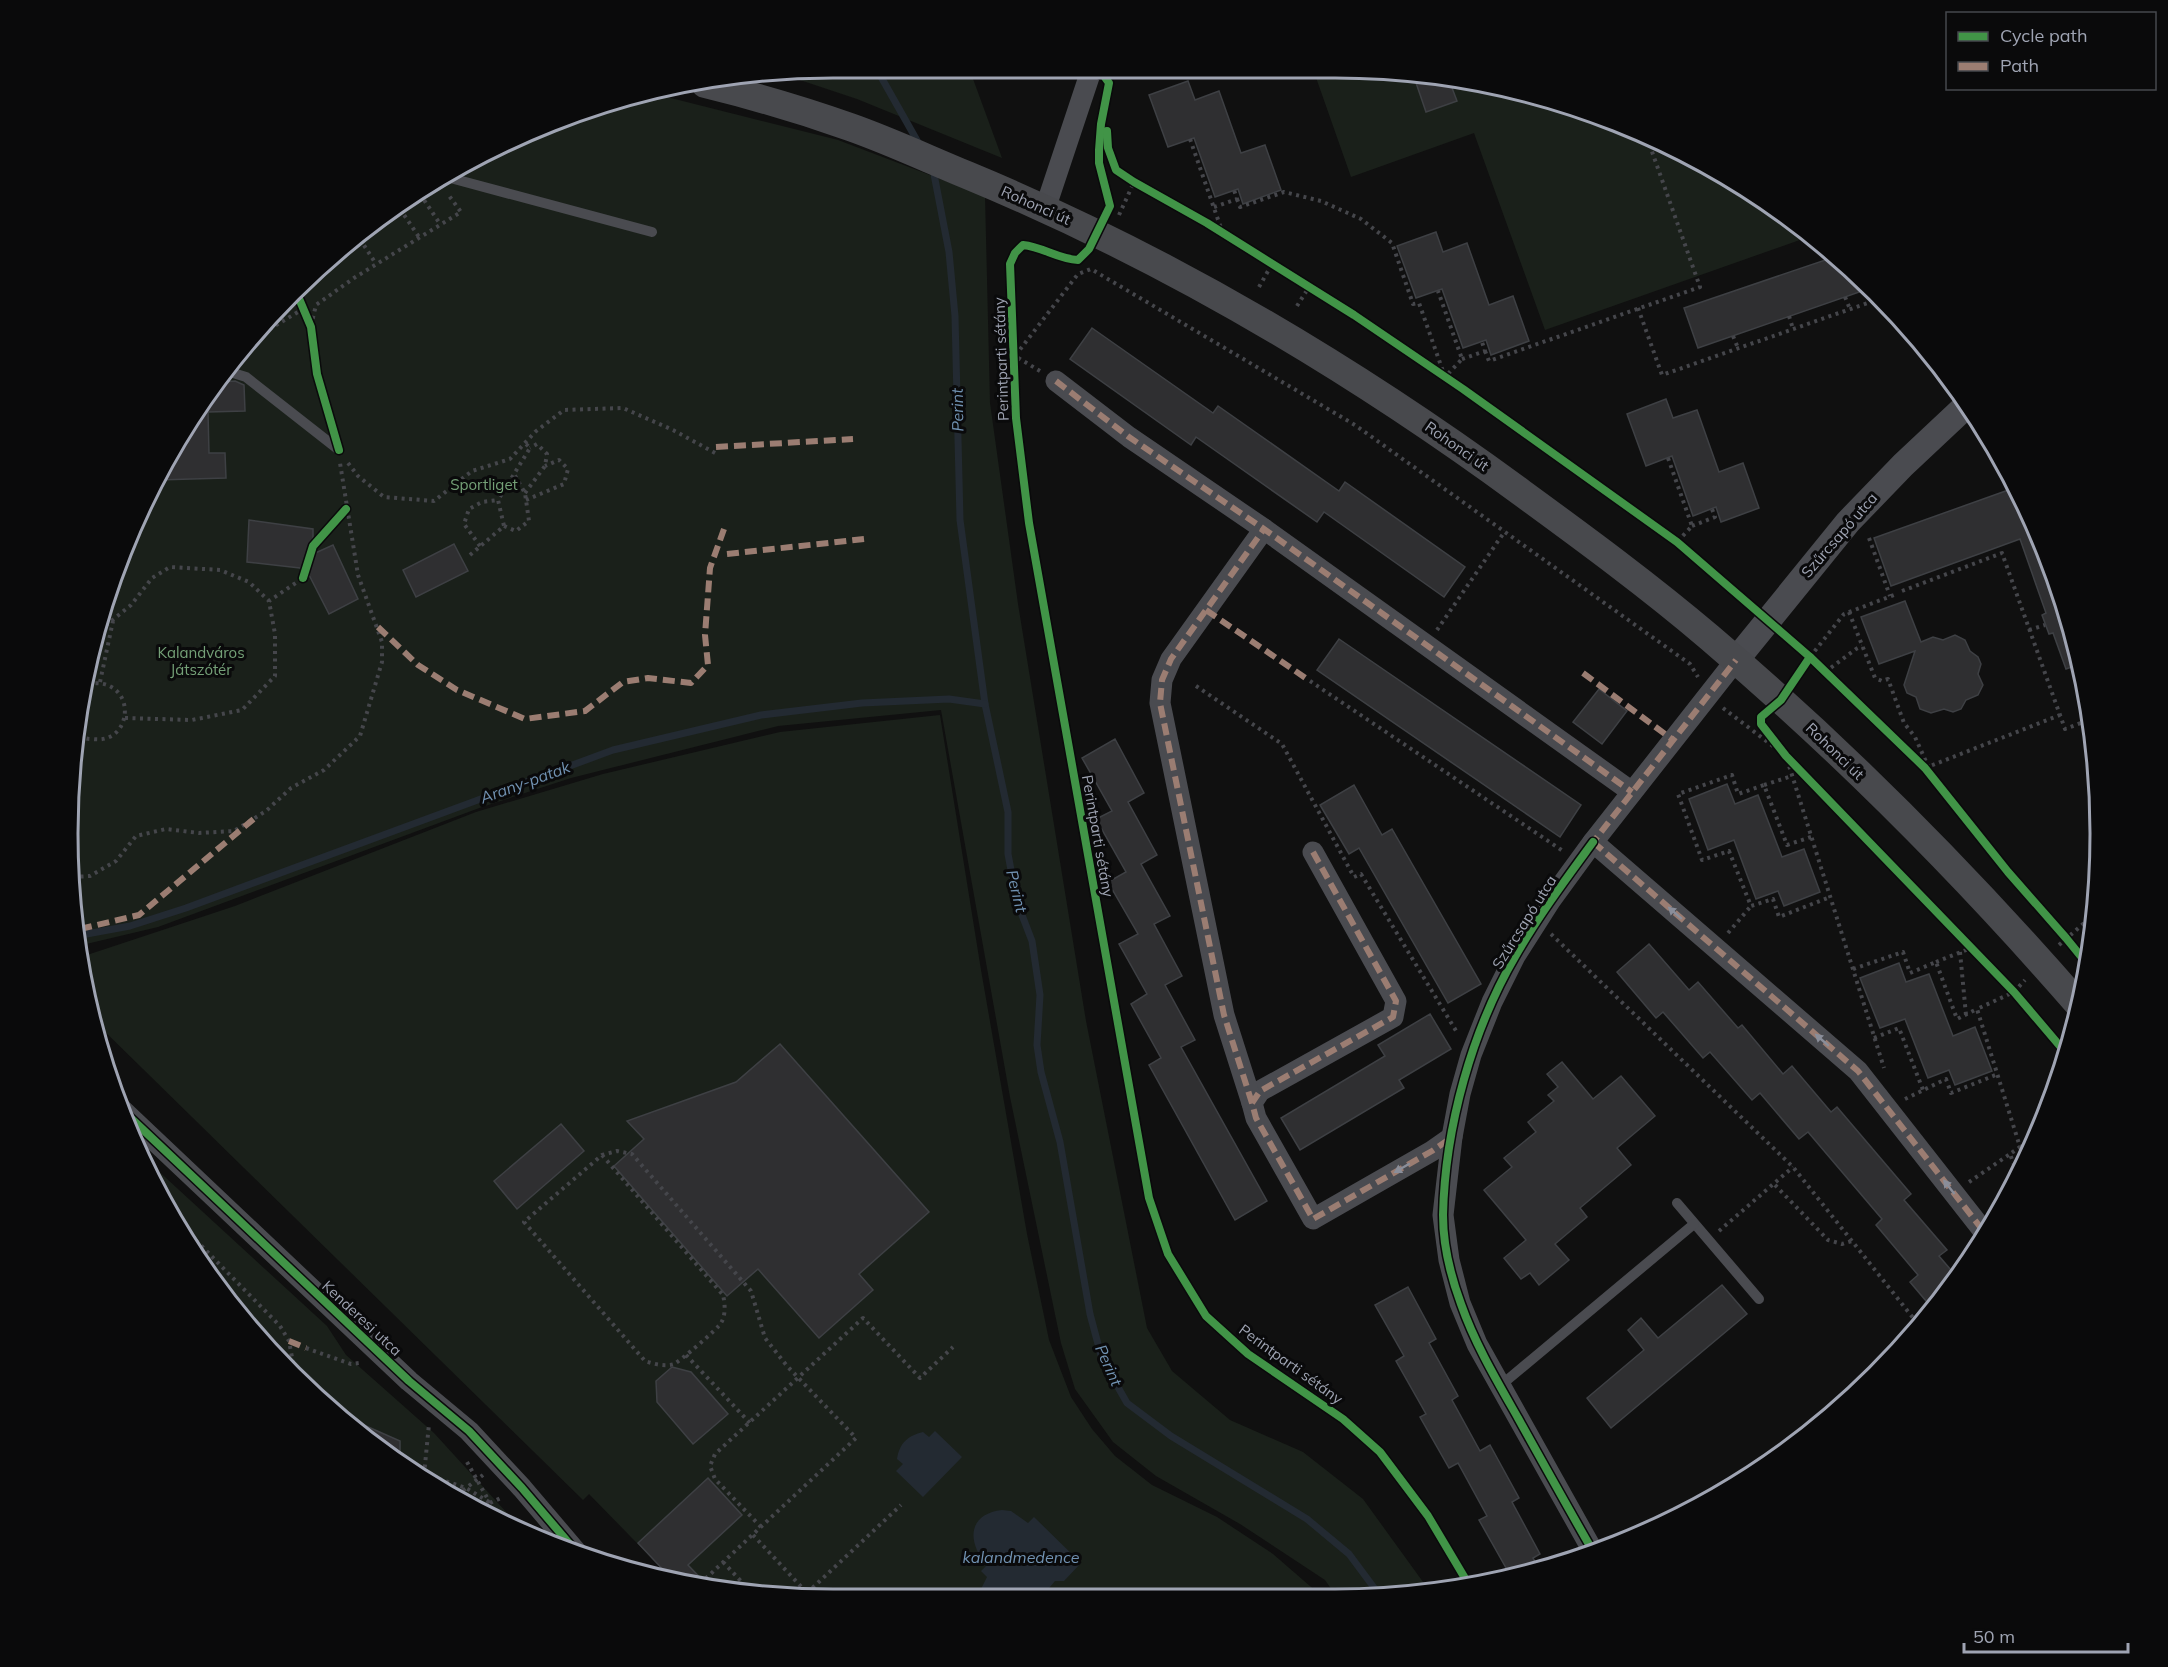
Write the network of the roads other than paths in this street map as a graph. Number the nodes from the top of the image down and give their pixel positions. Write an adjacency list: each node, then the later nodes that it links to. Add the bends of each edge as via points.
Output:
1 (1089, 78): 4 (street)
2 (718, 87): 4 (main road, Rohonci út, via 758,96 852,128)
3 (455, 179): 5 (lane)
4 (1045, 209): 11 (main road, Rohonci út, via 1245,311 1374,389 1584,538)
5 (652, 232)
6 (235, 373): 9 (lane, via 246,376)
7 (1056, 381): 10 (street, via 1129,437)
8 (1961, 411): 11 (street, Szűrcsapó utca, via 1848,522)
9 (339, 450)
10 (1264, 529): 12 (street); 16 (street, via 1171,659 1162,680 1160,704 1224,1014)
11 (1736, 660): 12 (street, Szűrcsapó utca); 15 (main road, Rohonci út, via 1831,746 1980,895)
12 (1632, 792): 13 (street, Szűrcsapó utca)
13 (1593, 842): 18 (street, Szűrcsapó utca, via 1537,921 1492,1002 1471,1055); 21 (street, one-way to 13, via 1858,1071)
14 (1313, 852): 16 (street, via 1396,1000 1393,1017 1260,1091)
15 (2071, 996)
16 (1252, 1103): 18 (street, one-way to 16, via 1313,1219 1256,1118)
17 (136, 1123): 24 (street, Kenderesi utca, via 409,1381 469,1431)
18 (1452, 1137): 23 (street, Szűrcsapó utca, via 1443,1215 1449,1260 1460,1303)
19 (1677, 1203): 20 (lane)
20 (1694, 1224): 22 (lane); 23 (lane)
21 (1980, 1226)
22 (1759, 1299)
23 (1500, 1386): 25 (street, Szűrcsapó utca)
24 (566, 1539)
25 (1590, 1544)

